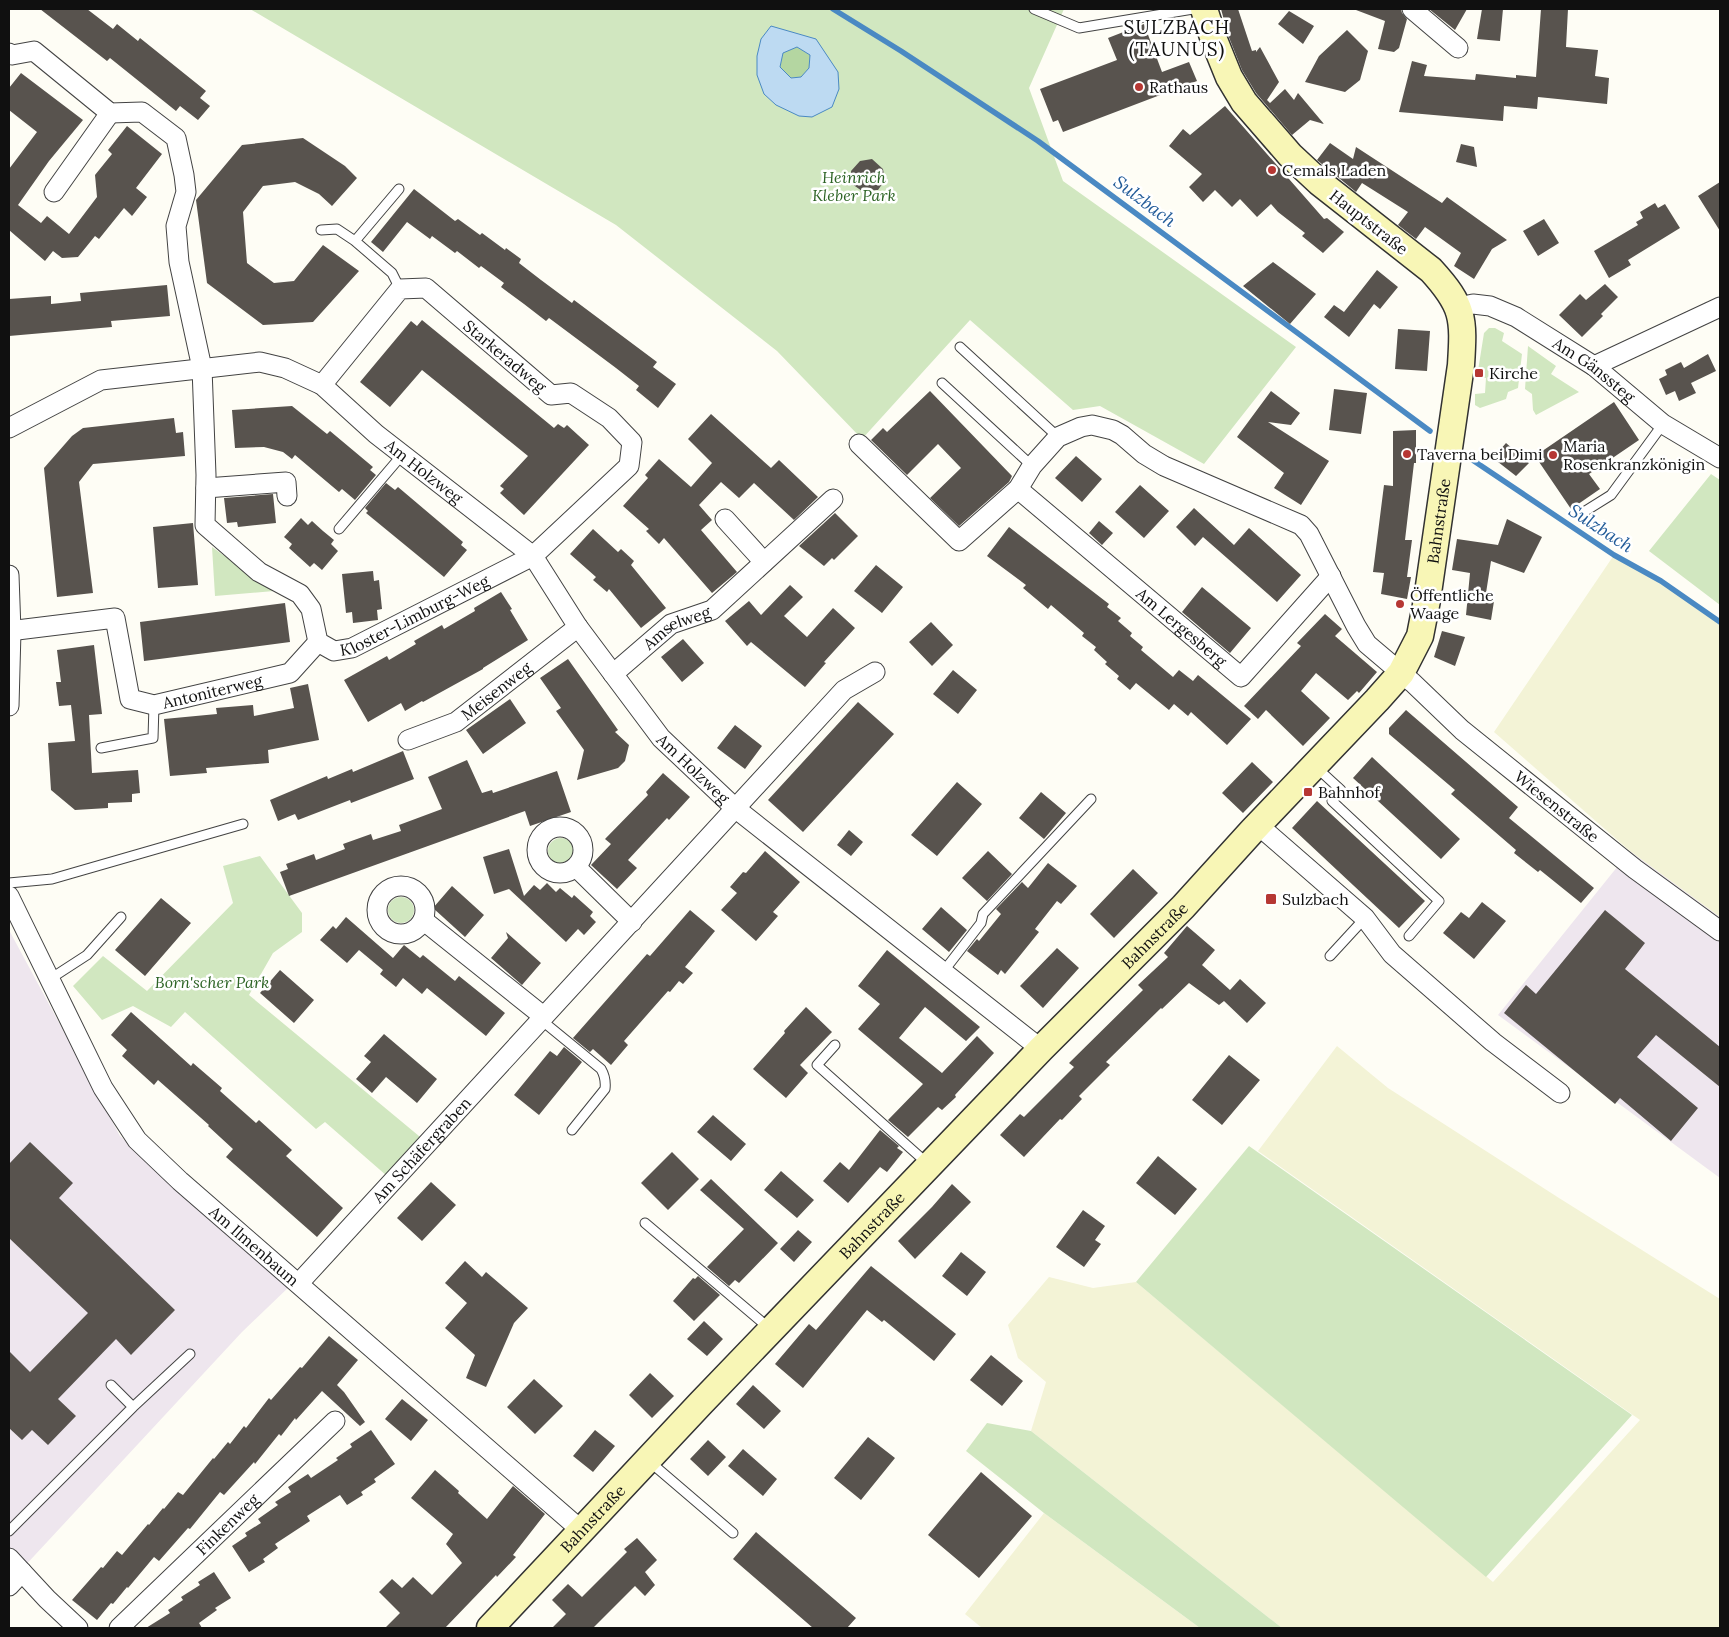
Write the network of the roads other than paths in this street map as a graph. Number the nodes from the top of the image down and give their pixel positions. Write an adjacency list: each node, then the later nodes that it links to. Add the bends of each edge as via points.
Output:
1 (1034, 9): 2 (lane, via 1079,28)
2 (1193, 9)
3 (1204, 9): 14 (street, Hauptstraße, via 1229,77 1290,156 1318,182 1431,270 1450,291)
4 (1412, 9): 5 (street)
5 (1458, 48)
6 (10, 55): 7 (street, via 34,51)
7 (110, 113): 9 (street); 17 (street, Kloster-Limburg-Weg, via 142,112 176,138 186,192 176,226 179,262)
8 (399, 188): 11 (lane)
9 (54, 192)
10 (322, 230): 11 (lane, via 337,229)
11 (355, 241): 12 (lane, via 392,273)
12 (400, 289): 19 (street); 34 (street, Starkeradweg, via 426,288 551,395 571,393 609,418 632,442 629,466)
13 (1720, 307): 16 (street)
14 (1459, 308): 16 (street, Am Gänssteg, via 1473,304 1490,306); 43 (street, Bahnstraße, via 1463,332 1461,365 1427,600 1420,636)
15 (960, 347): 22 (lane)
16 (1594, 366): 20 (street, Am Gänssteg)
17 (202, 368): 19 (street, Am Holzweg, via 260,362 284,368); 21 (street, Am Holzweg, via 101,380); 27 (street, Kloster-Limburg-Weg)
18 (942, 383): 26 (lane)
19 (322, 385): 24 (street, Am Holzweg)
20 (1663, 424): 25 (street, Am Gänssteg); 31 (lane, via 1610,495)
21 (9, 428)
22 (1058, 437): 26 (street); 37 (street, via 1081,427 1112,430 1152,460 1291,520 1309,534)
23 (859, 444): 28 (street, via 959,541)
24 (402, 455): 33 (lane); 34 (street, Am Holzweg)
25 (1720, 458)
26 (1032, 466): 28 (street)
27 (206, 488): 29 (street, via 286,482); 40 (street, Kloster-Limburg-Weg, via 205,525 259,572 300,594 311,609)
28 (1018, 490): 37 (street, Am Lergesberg, via 1241,677)
29 (287, 496)
30 (833, 499): 35 (street, Amselweg)
31 (1579, 515)
32 (725, 519): 35 (street)
33 (339, 529)
34 (533, 556): 38 (street, Am Holzweg); 40 (street, Kloster-Limburg-Weg, via 352,648 334,650)
35 (764, 562): 42 (street, Amselweg, via 712,610 671,624)
36 (9, 575): 39 (street)
37 (1331, 576): 43 (street, via 1367,644)
38 (578, 628): 42 (street, Am Holzweg); 46 (street, Meisenweg, via 456,722)
39 (10, 631): 44 (street, Antoniterweg, via 115,618 130,699); 45 (street)
40 (318, 642): 44 (street, Antoniterweg, via 290,673)
41 (875, 672): 50 (street, Am Holzweg, via 844,690)
42 (613, 674): 50 (street, Am Holzweg, via 661,738)
43 (1401, 674): 48 (street, Bahnstraße); 61 (street, Wiesenstraße, via 1470,736 1635,868)
44 (154, 705): 47 (lane, via 153,738)
45 (9, 706)
46 (408, 740)
47 (101, 748)
48 (1315, 766): 52 (street, Bahnstraße); 62 (lane, via 1341,790 1332,801 1439,901)
49 (1091, 799): 64 (lane, via 983,914 981,923)
50 (734, 808): 60 (street, Am Schäfergraben); 64 (street, Am Holzweg)
51 (243, 824): 54 (lane, via 52,879)
52 (1258, 825): 58 (street); 68 (street, Bahnstraße, via 1183,907)
53 (576, 867): 60 (street)
54 (9, 884)
55 (9, 896): 57 (street, Am Ilmenbaum)
56 (121, 917): 65 (lane, via 87,955)
57 (14, 918): 65 (street, Am Ilmenbaum)
58 (1365, 918): 63 (lane); 69 (street, via 1392,954 1493,1042)
59 (423, 920): 66 (street)
60 (632, 922): 66 (street, Am Schäfergraben)
61 (1720, 931)
62 (1408, 936)
63 (1330, 956)
64 (943, 972): 68 (street, Am Holzweg)
65 (50, 979): 73 (street, Am Ilmenbaum, via 103,1088 137,1140)
66 (542, 1018): 70 (lane, via 601,1069 606,1082 605,1089); 73 (street, Am Schäfergraben)
67 (835, 1045): 71 (lane, via 817,1065)
68 (1041, 1050): 71 (street, Bahnstraße)
69 (1560, 1092)
70 (572, 1130)
71 (930, 1166): 74 (street, Bahnstraße)
72 (645, 1223): 74 (lane)
73 (299, 1283): 81 (street, Am Ilmenbaum)
74 (771, 1330): 79 (street, Bahnstraße)
75 (190, 1354): 77 (lane)
76 (111, 1385): 77 (lane)
77 (133, 1407): 80 (lane)
78 (335, 1421): 87 (street, Finkenweg)
79 (648, 1460): 81 (street, Bahnstraße); 82 (lane)
80 (9, 1531)
81 (582, 1531): 88 (street, Bahnstraße)
82 (733, 1533)
83 (9, 1558): 84 (street)
84 (22, 1572): 85 (street); 86 (street)
85 (9, 1586)
86 (78, 1628)
87 (119, 1628)
88 (490, 1628)

